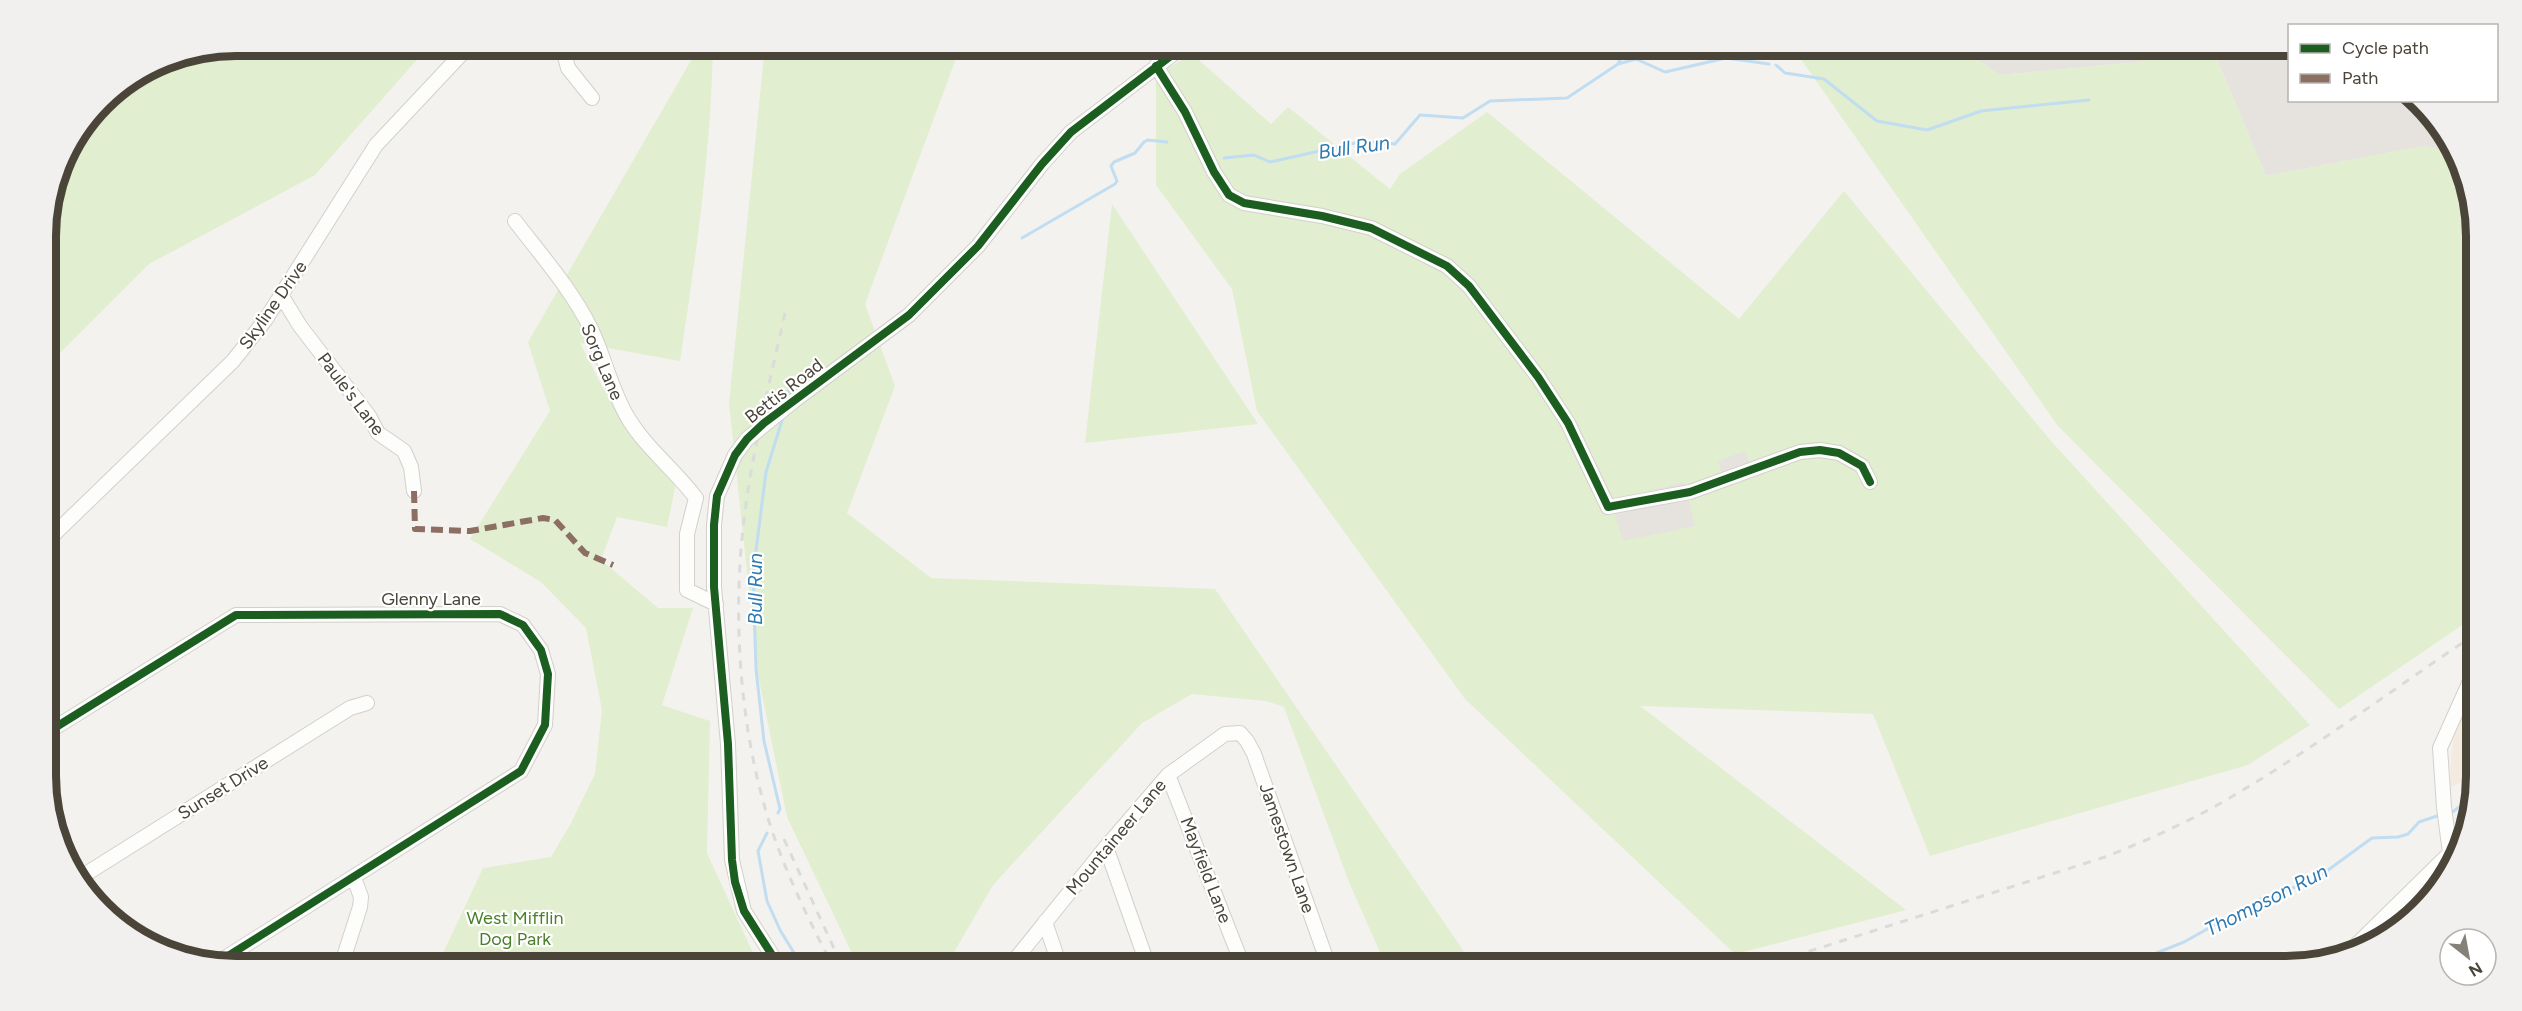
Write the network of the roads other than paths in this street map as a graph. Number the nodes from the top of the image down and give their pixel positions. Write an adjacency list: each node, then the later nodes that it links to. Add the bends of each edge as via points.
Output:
1 (460, 56): 7 (street, Skyline Drive, via 376,145)
2 (565, 56): 5 (street, via 568,68)
3 (1170, 56): 4 (street, Bettis Road)
4 (1156, 66): 8 (street, via 1229,195 1244,203 1371,228 1447,267 1469,286 1568,423 1608,507 1690,492 1800,452 1820,450 1839,453 1862,466); 11 (street, Bettis Road, bridge, via 1071,132 978,246 909,315 747,439 735,455 717,496)
5 (592, 98)
6 (514, 221): 11 (street, Sorg Lane, via 591,329 616,397 629,420 696,498 687,534 687,590)
7 (281, 295): 9 (street, Paule's Lane, via 378,434 404,451); 10 (street, Skyline Drive, via 233,361)
8 (1870, 482)
9 (414, 491)
10 (56, 532)
11 (716, 604): 27 (street, Bettis Road, via 735,882 744,911)
12 (2466, 690): 17 (street, via 2440,748 2444,807)
13 (367, 703): 20 (street, Sunset Drive, via 350,708)
14 (56, 727): 21 (street, Glenny Lane, via 236,615 500,614 523,625 542,650 548,674 544,725 521,771)
15 (1240, 734): 16 (street, Mountaineer Lane, via 1225,734); 25 (street, Jamestown Lane, via 1254,754)
16 (1168, 775): 18 (street, Mountaineer Lane); 31 (street, Mayfield Lane)
17 (2452, 845)
18 (1106, 847): 22 (street, Mountaineer Lane); 30 (street)
19 (2442, 865): 23 (street)
20 (86, 875)
21 (354, 878): 24 (street, Glenny Lane); 26 (street, via 362,897)
22 (1045, 922): 28 (street, Mountaineer Lane); 29 (street)
23 (2363, 938)
24 (229, 955)
25 (1325, 955)
26 (344, 956)
27 (772, 956)
28 (1018, 956)
29 (1056, 956)
30 (1144, 956)
31 (1239, 956)

